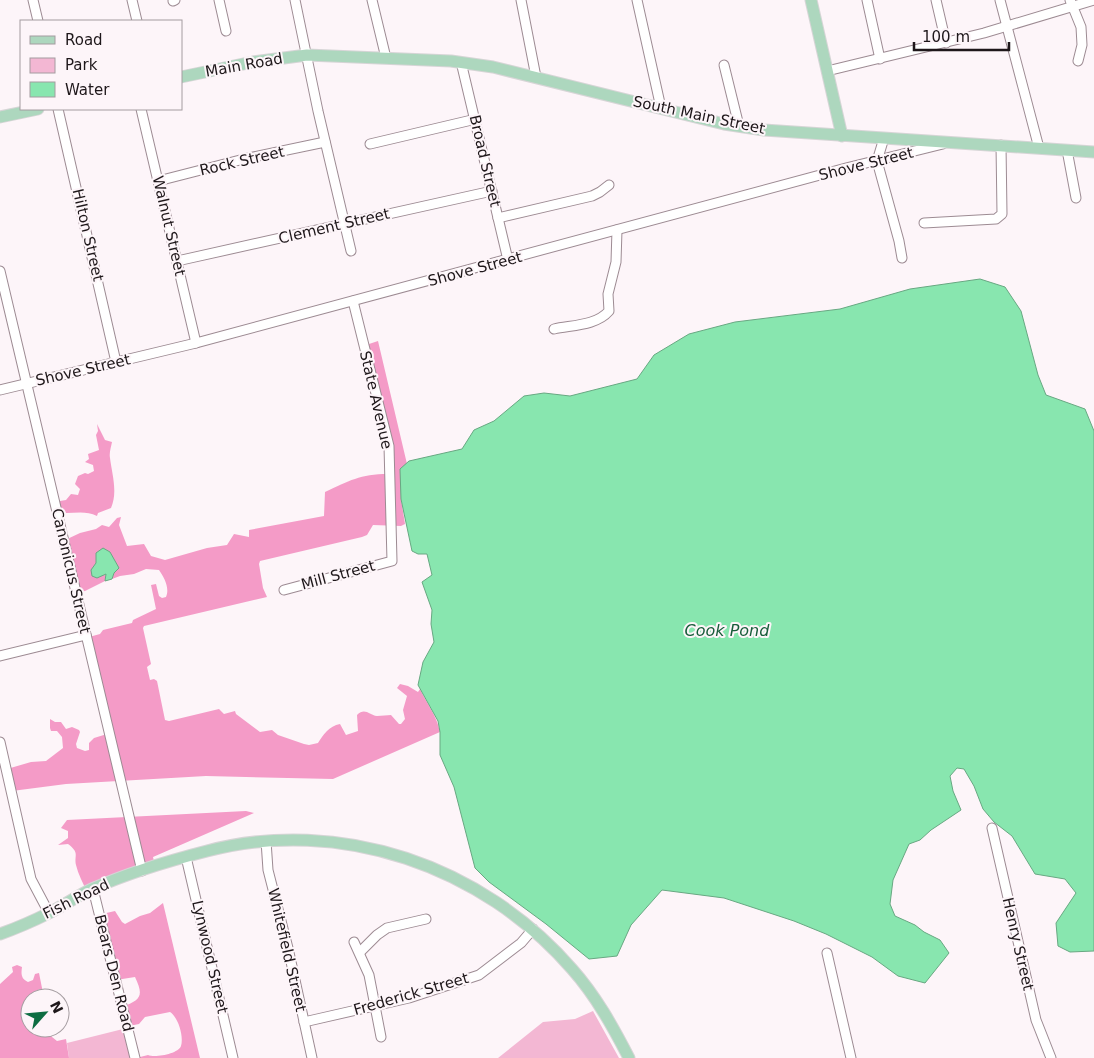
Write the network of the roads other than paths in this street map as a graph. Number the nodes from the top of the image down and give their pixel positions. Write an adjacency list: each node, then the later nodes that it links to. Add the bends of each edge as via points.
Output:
1 (33, 0): 14 (street)
2 (132, 0): 15 (street)
3 (219, 0): 17 (street)
4 (295, 0): 19 (street)
5 (372, 0): 20 (street)
6 (521, 0): 27 (street)
7 (637, 0): 28 (street)
8 (811, 0): 25 (main road)
9 (867, 0): 21 (street)
10 (936, 0): 18 (street)
11 (1000, 0): 16 (street)
12 (1094, 0): 13 (street)
13 (1071, 3): 16 (street); 22 (street, via 1082,37)
14 (38, 20)
15 (136, 20)
16 (1007, 26): 18 (street); 41 (street)
17 (226, 31)
18 (946, 42): 21 (street)
19 (307, 56): 20 (main road, South Main Street); 26 (main road, Main Road, via 254,62); 37 (street)
20 (386, 58): 23 (main road, South Main Street)
21 (880, 59): 25 (street)
22 (1078, 61)
23 (462, 62): 27 (main road, South Main Street); 33 (street, Broad Street)
24 (724, 65): 34 (street)
25 (827, 71): 35 (main road)
26 (182, 77)
27 (536, 78): 28 (main road, South Main Street)
28 (661, 108): 34 (main road, South Main Street)
29 (33, 110): 32 (main road)
30 (58, 110): 61 (street, Hilton Street)
31 (141, 110): 45 (street, Walnut Street)
32 (0, 117)
33 (476, 119): 39 (street); 47 (street, Broad Street)
34 (739, 126): 35 (main road, South Main Street)
35 (842, 136): 36 (main road, South Main Street)
36 (884, 138): 38 (main road, South Main Street); 44 (street)
37 (325, 142): 45 (street, Rock Street); 50 (street)
38 (949, 142): 40 (main road, South Main Street); 44 (street, Shove Street)
39 (370, 144)
40 (1001, 145): 41 (main road, South Main Street); 51 (street, via 1002,214 996,218)
41 (1039, 148): 42 (main road, South Main Street)
42 (1067, 150): 43 (main road, South Main Street); 48 (street)
43 (1094, 152)
44 (880, 160): 52 (street, Shove Street); 54 (street)
45 (158, 181): 56 (street, Walnut Street)
46 (609, 186): 49 (street, via 592,196)
47 (492, 191): 49 (street, Broad Street); 50 (street, Clement Street)
48 (1076, 198)
49 (498, 218): 55 (street, Broad Street)
50 (345, 223): 53 (street); 56 (street, Clement Street)
51 (924, 223)
52 (617, 230): 55 (street, Shove Street); 59 (street, via 616,262 608,294 609,311 590,322)
53 (351, 251)
54 (902, 258)
55 (508, 260): 58 (street, Shove Street)
56 (177, 261): 60 (street, Walnut Street)
57 (0, 270): 62 (street, Canonicus Street)
58 (353, 301): 60 (street, Shove Street); 64 (street, State Avenue, via 389,446)
59 (554, 329)
60 (196, 343): 61 (street, Shove Street)
61 (116, 362): 62 (street, Shove Street)
62 (27, 383): 63 (street, Shove Street); 66 (street, Canonicus Street)
63 (0, 390)
64 (392, 561): 65 (street, Mill Street)
65 (284, 590)
66 (86, 635): 67 (street); 72 (street, Canonicus Street)
67 (0, 656)
68 (0, 742): 74 (street, via 31,879)
69 (992, 828): 89 (street, Henry Street, via 1036,1020)
70 (266, 841): 71 (main road, Fish Road); 76 (main road, Fish Road, via 337,842 405,857 476,888); 82 (street, Whitefield Street, via 268,870)
71 (186, 857): 72 (main road, Fish Road); 85 (street, Lynwood Street)
72 (147, 869): 73 (main road, Fish Road)
73 (93, 889): 74 (main road, Fish Road); 84 (street, Bears Den Road)
74 (49, 913): 77 (main road, Fish Road)
75 (426, 919): 79 (street, via 388,928)
76 (533, 929): 81 (street, Frederick Street, via 522,943 483,973); 87 (main road, Fish Road, via 584,984 607,1017)
77 (0, 934)
78 (354, 942): 79 (street)
79 (360, 952): 81 (street, via 370,975)
80 (826, 953): 88 (street)
81 (375, 1006): 82 (street, Frederick Street); 83 (street)
82 (304, 1022): 86 (street, Whitefield Street)
83 (381, 1038)
84 (135, 1058)
85 (233, 1058)
86 (312, 1058)
87 (629, 1058)
88 (851, 1058)
89 (1052, 1058)

